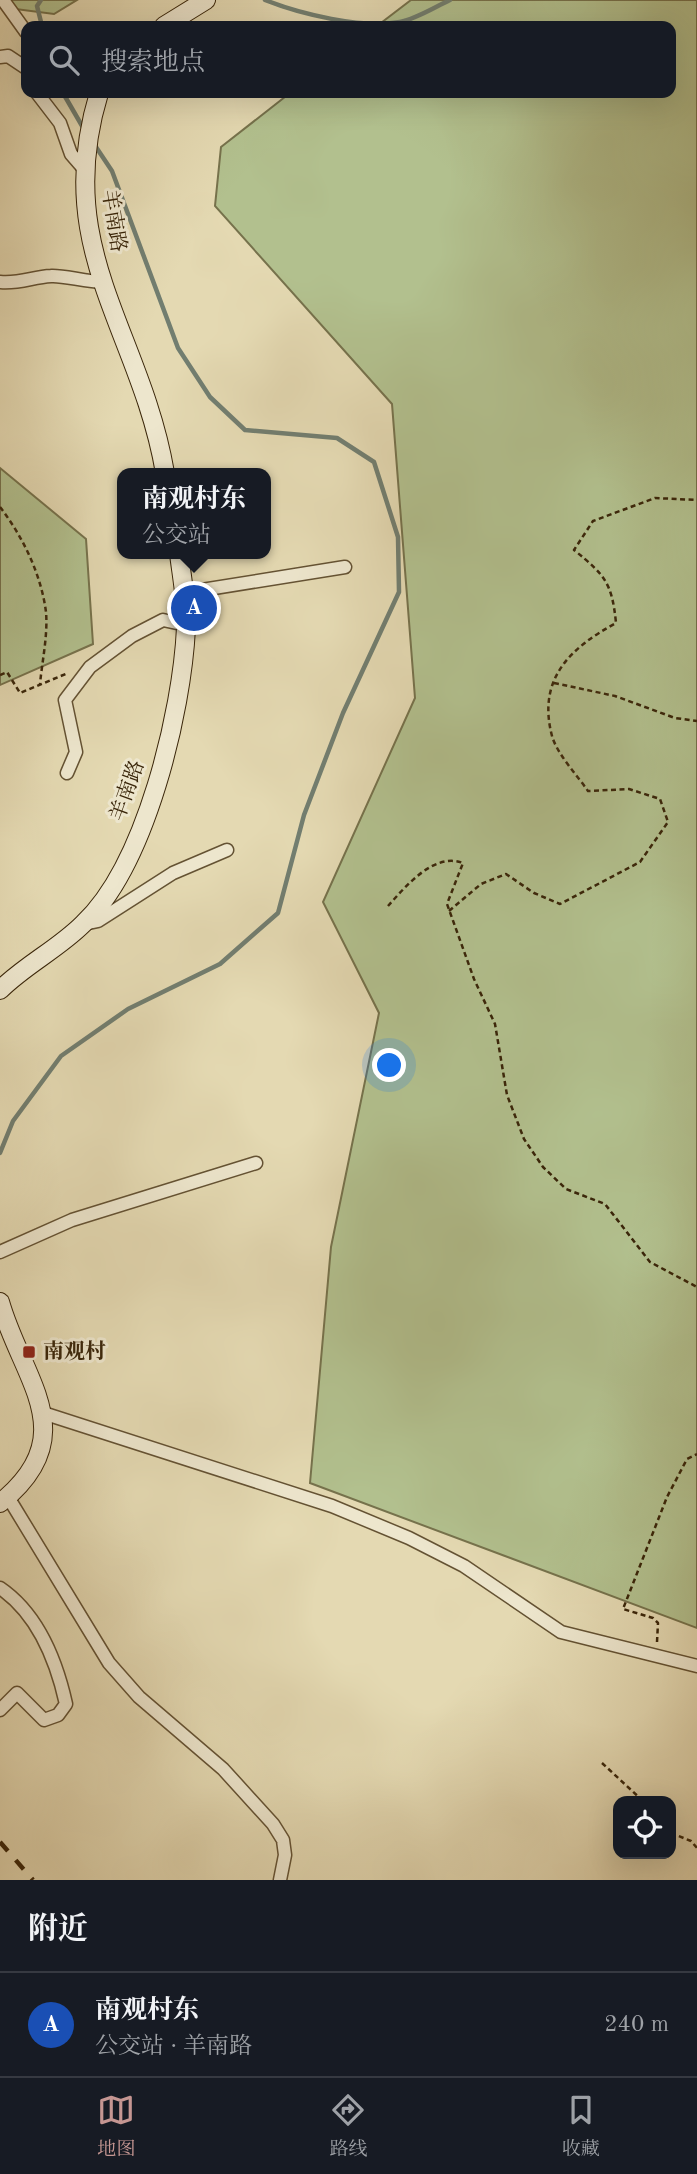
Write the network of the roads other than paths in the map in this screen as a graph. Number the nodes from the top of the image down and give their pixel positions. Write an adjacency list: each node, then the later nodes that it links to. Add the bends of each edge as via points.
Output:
1 (3, 0): 4 (street)
2 (206, 0): 3 (street)
3 (172, 21)
4 (21, 25)
5 (0, 57): 6 (street, via 8,56)
6 (21, 65)
7 (41, 98): 9 (street, via 61,123 71,154)
8 (98, 98): 9 (street, 羊南路)
9 (84, 166): 11 (street, 羊南路, via 89,232)
10 (0, 282): 11 (street, via 16,284 53,275)
11 (103, 282): 12 (street, 羊南路)
12 (165, 468)
13 (180, 559): 15 (street, 羊南路)
14 (345, 566): 15 (street)
15 (183, 593): 16 (street, 羊南路)
16 (186, 625): 17 (street, via 163,620 90,667 65,700 76,752); 19 (street, 羊南路, via 170,736 150,801 113,887)
17 (66, 773)
18 (227, 850): 19 (street, via 173,873 99,921)
19 (84, 924): 20 (street, 羊南路)
20 (0, 990)
21 (256, 1163): 22 (street, via 72,1220)
22 (0, 1252)
23 (0, 1302): 24 (street)
24 (43, 1413): 25 (street, via 41,1450 30,1473); 27 (street, via 332,1506 464,1566 561,1632)
25 (4, 1500): 29 (street, via 109,1663 139,1697 223,1769 273,1824 284,1840)
26 (0, 1588): 28 (street, via 18,1600 37,1624 66,1703 58,1715 44,1720 17,1693)
27 (697, 1666)
28 (0, 1710)
29 (280, 1880)

